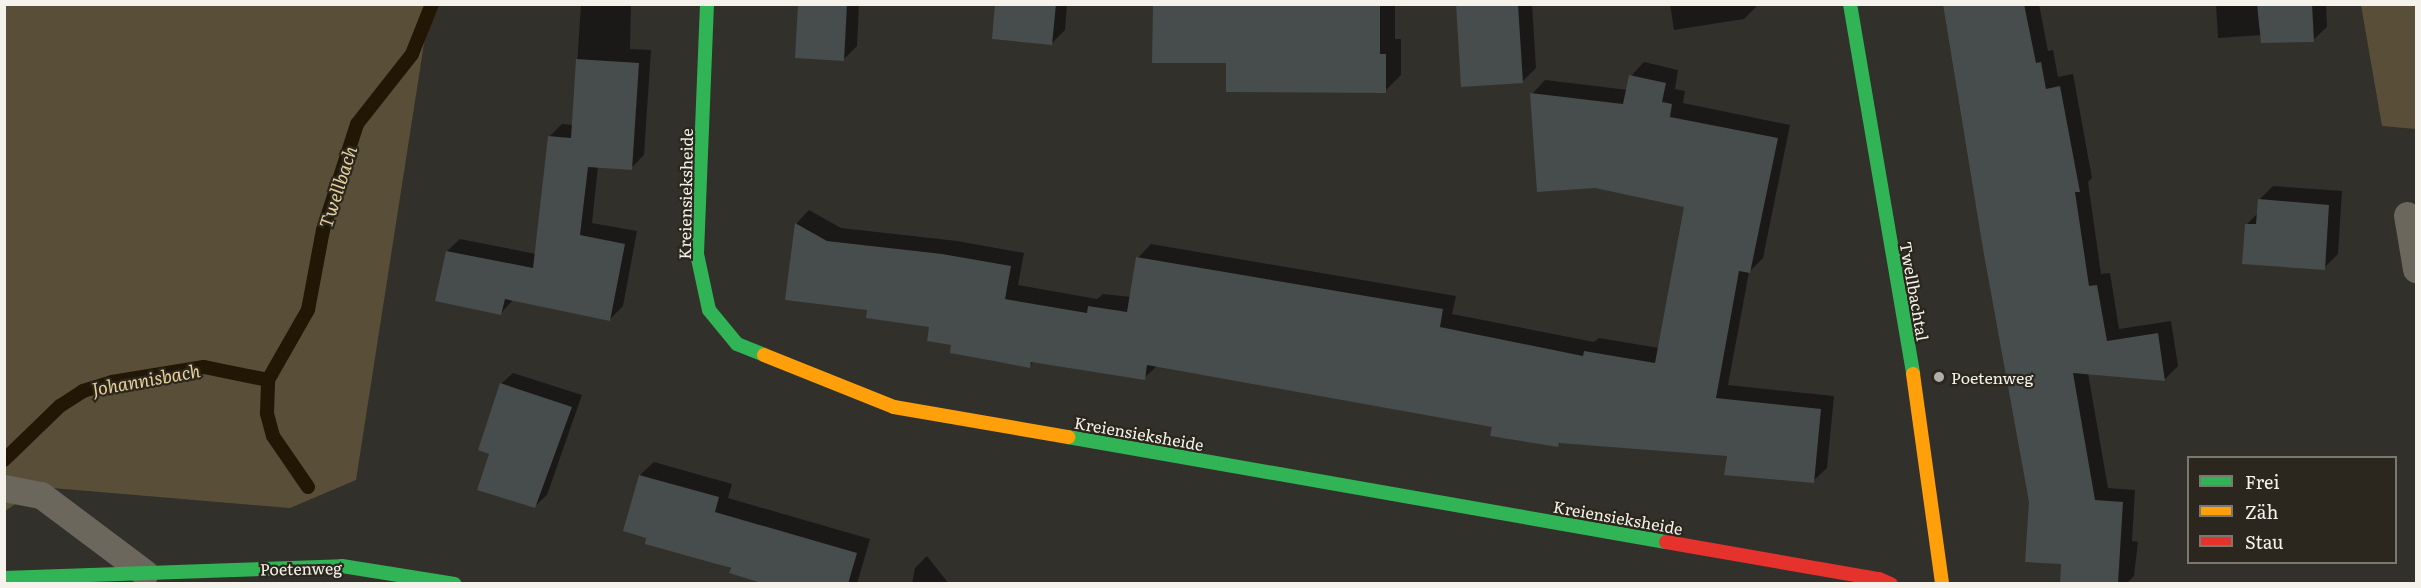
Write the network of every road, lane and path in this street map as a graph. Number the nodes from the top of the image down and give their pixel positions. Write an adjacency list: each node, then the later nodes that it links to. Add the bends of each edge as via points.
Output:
1 (707, 4): 10 (street, Kreiensieksheide, via 697,254 709,310 737,344 894,407)
2 (1850, 4): 11 (street, Twellbachtal, via 1915,385)
3 (2407, 216): 4 (lane)
4 (2416, 269)
5 (4, 488): 6 (lane, via 41,495)
6 (145, 573): 7 (street, Poetenweg); 8 (street, Poetenweg)
7 (341, 575): 9 (street, Poetenweg)
8 (4, 578)
9 (455, 584)
10 (1891, 584)
11 (1942, 584)

